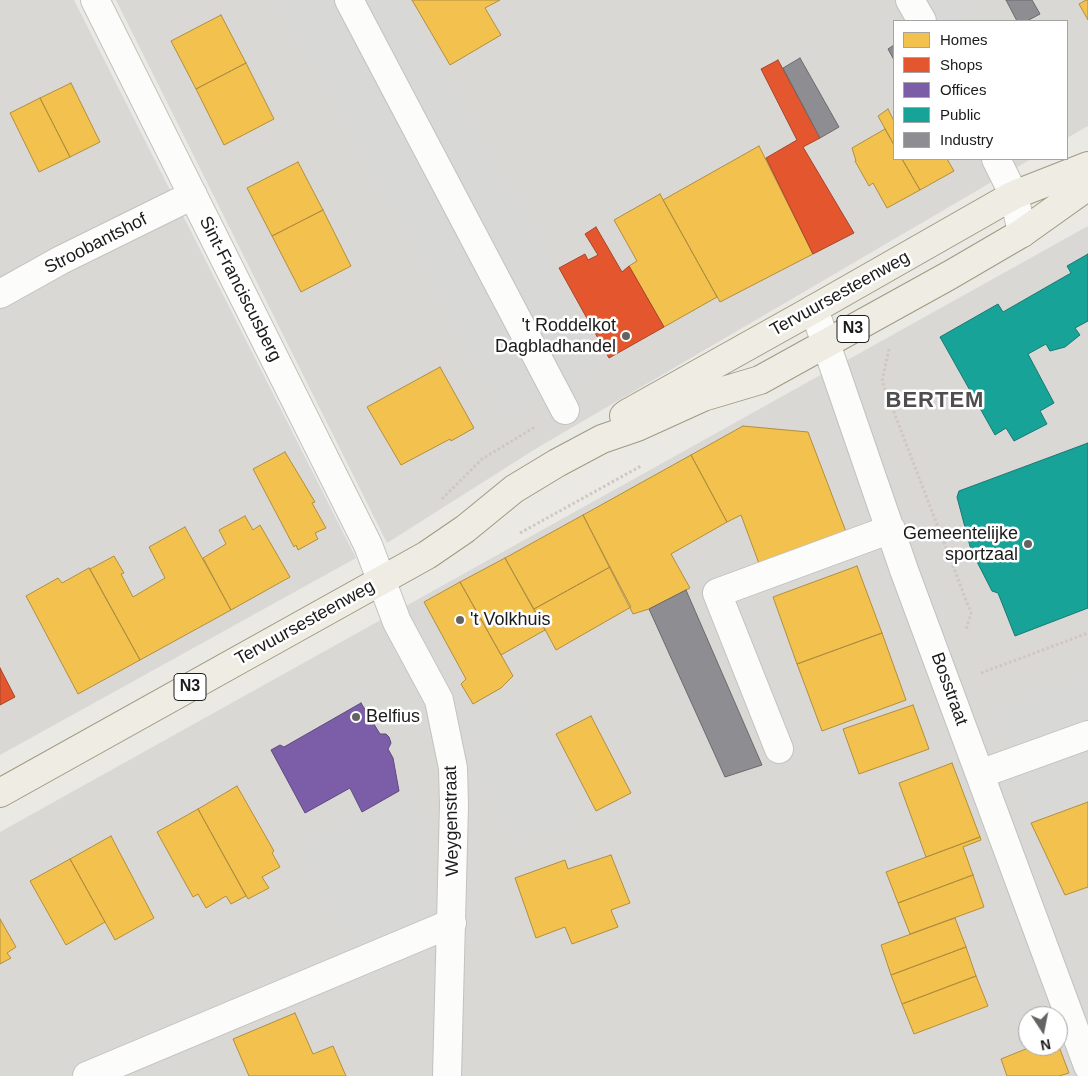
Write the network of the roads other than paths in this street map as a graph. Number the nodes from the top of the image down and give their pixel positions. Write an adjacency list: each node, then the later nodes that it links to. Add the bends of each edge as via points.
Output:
1 (95, 0): 8 (street, Sint-Franciscusberg)
2 (349, 0): 14 (street)
3 (910, 0): 4 (street)
4 (921, 20)
5 (996, 160): 9 (street)
6 (1088, 166): 9 (main road, Tervuursesteenweg / N3)
7 (1088, 186): 10 (main road, Tervuursesteenweg / N3)
8 (193, 195): 11 (street, Stroobantshof); 17 (street, Sint-Franciscusberg, via 368,545)
9 (1014, 195): 10 (street); 12 (main road, Tervuursesteenweg / N3)
10 (1022, 233): 13 (main road, Tervuursesteenweg / N3)
11 (0, 294)
12 (814, 309): 13 (street, Bosstraat); 15 (main road, Tervuursesteenweg / N3, via 628,412)
13 (826, 343): 15 (main road, Tervuursesteenweg / N3, via 760,380 703,396 637,427); 16 (street, Bosstraat)
14 (565, 410)
15 (602, 439): 17 (main road, Tervuursesteenweg / N3, via 514,489 465,529)
16 (891, 529): 19 (street, via 718,593); 20 (street, Bosstraat)
17 (381, 581): 21 (main road, Tervuursesteenweg / N3); 22 (street, Weygenstraat, via 400,628 439,700 448,738 454,805)
18 (1088, 735): 20 (street)
19 (780, 749)
20 (980, 774): 23 (street, Bosstraat)
21 (0, 793)
22 (452, 923): 24 (street); 25 (street, Weygenstraat)
23 (1088, 1066)
24 (87, 1076)
25 (447, 1076)

